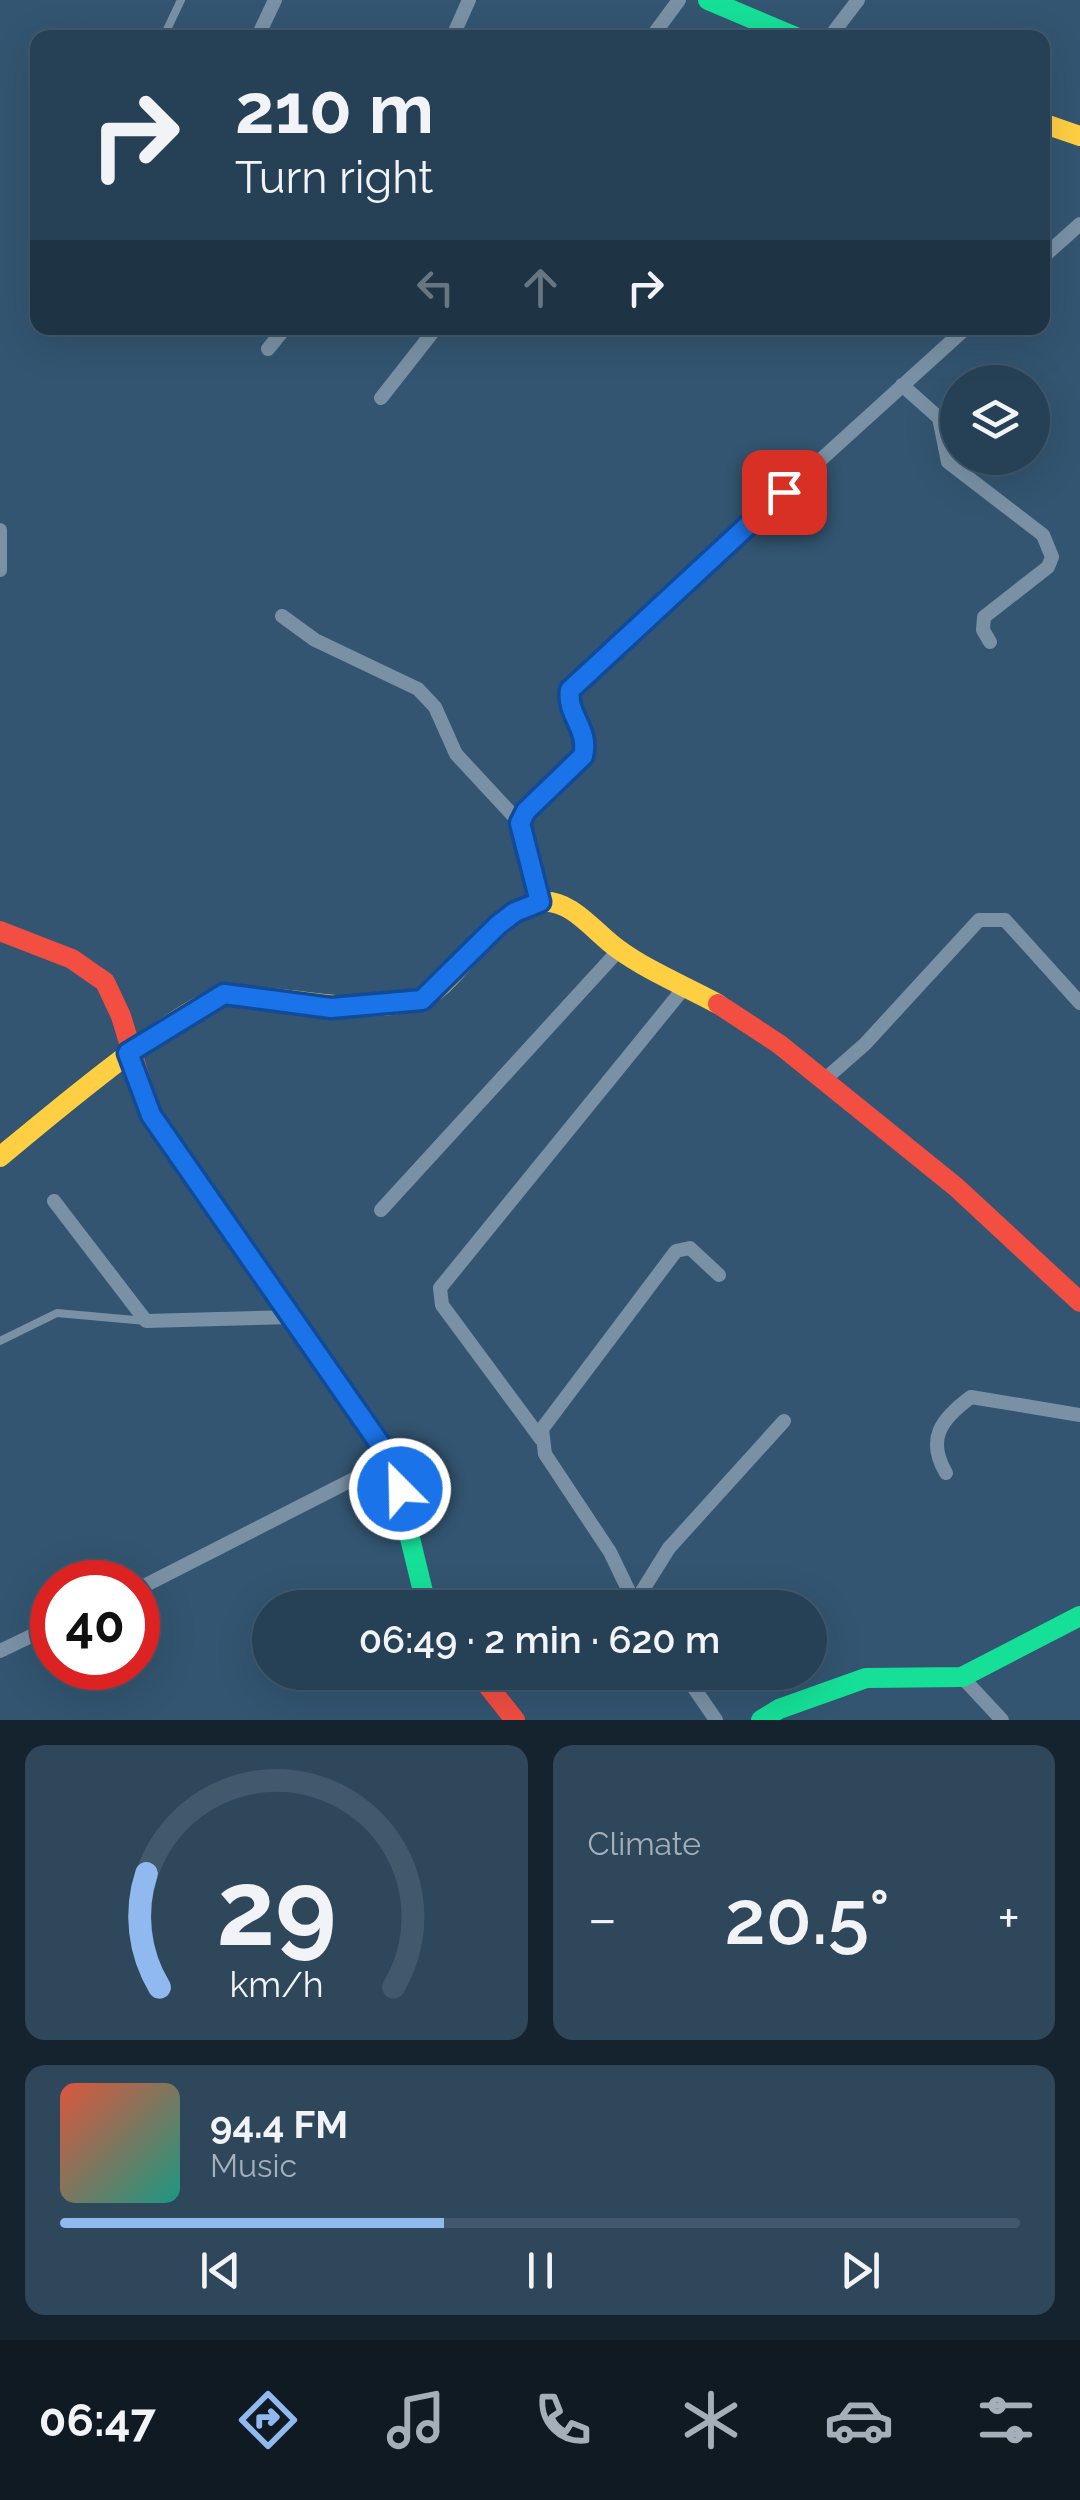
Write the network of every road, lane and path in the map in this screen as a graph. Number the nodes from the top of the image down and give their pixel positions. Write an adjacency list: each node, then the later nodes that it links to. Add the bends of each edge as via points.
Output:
1 (181, 0): 7 (lane)
2 (274, 0): 8 (street)
3 (469, 0): 9 (street)
4 (679, 0): 10 (street)
5 (708, 0): 11 (street)
6 (858, 0): 12 (street)
7 (167, 30)
8 (261, 30)
9 (456, 30)
10 (657, 30)
11 (779, 30)
12 (836, 30)
13 (1050, 126): 14 (street)
14 (1080, 136)
15 (1080, 224): 16 (street)
16 (1050, 251)
17 (279, 335): 20 (street)
18 (430, 335): 22 (street)
19 (958, 335): 21 (street)
20 (268, 349)
21 (902, 386): 26 (street, via 939,418 948,462 1050,544 1048,567 984,617); 27 (street, via 578,680 568,700 585,732 583,756)
22 (381, 398)
23 (0, 530): 24 (street)
24 (0, 570)
25 (282, 616): 27 (street, via 315,640 418,688 436,707 456,754)
26 (990, 642)
27 (520, 823): 28 (street)
28 (540, 902): 30 (street, via 580,917); 33 (street, via 498,925 422,1000 331,1008 224,994)
29 (0, 931): 33 (street, via 106,982)
30 (619, 950): 31 (street); 37 (street)
31 (684, 988): 34 (street, via 742,1017); 45 (street, via 440,1288 442,1305)
32 (1080, 1003): 34 (street, via 1005,920 979,920)
33 (128, 1053): 35 (street); 40 (street, via 151,1115)
34 (824, 1080): 39 (street, via 993,1219)
35 (0, 1157)
36 (54, 1202): 41 (street)
37 (380, 1210)
38 (719, 1274): 45 (street, via 690,1248 676,1251 545,1419)
39 (1080, 1302)
40 (293, 1317): 41 (street); 46 (street)
41 (146, 1321): 42 (lane, via 57,1312)
42 (0, 1341)
43 (1080, 1415): 47 (street, via 971,1397 935,1438)
44 (784, 1421): 51 (street, via 669,1548)
45 (541, 1439): 50 (street)
46 (391, 1460): 48 (street); 49 (street)
47 (946, 1473)
48 (160, 1578)
49 (423, 1590)
50 (628, 1590)
51 (645, 1590)
52 (1080, 1616): 55 (street)
53 (30, 1636): 54 (street)
54 (0, 1650)
55 (962, 1677): 60 (street, via 866,1678); 61 (street)
56 (491, 1690): 58 (street)
57 (695, 1690): 59 (street)
58 (515, 1720)
59 (716, 1720)
60 (761, 1720)
61 (1002, 1720)

